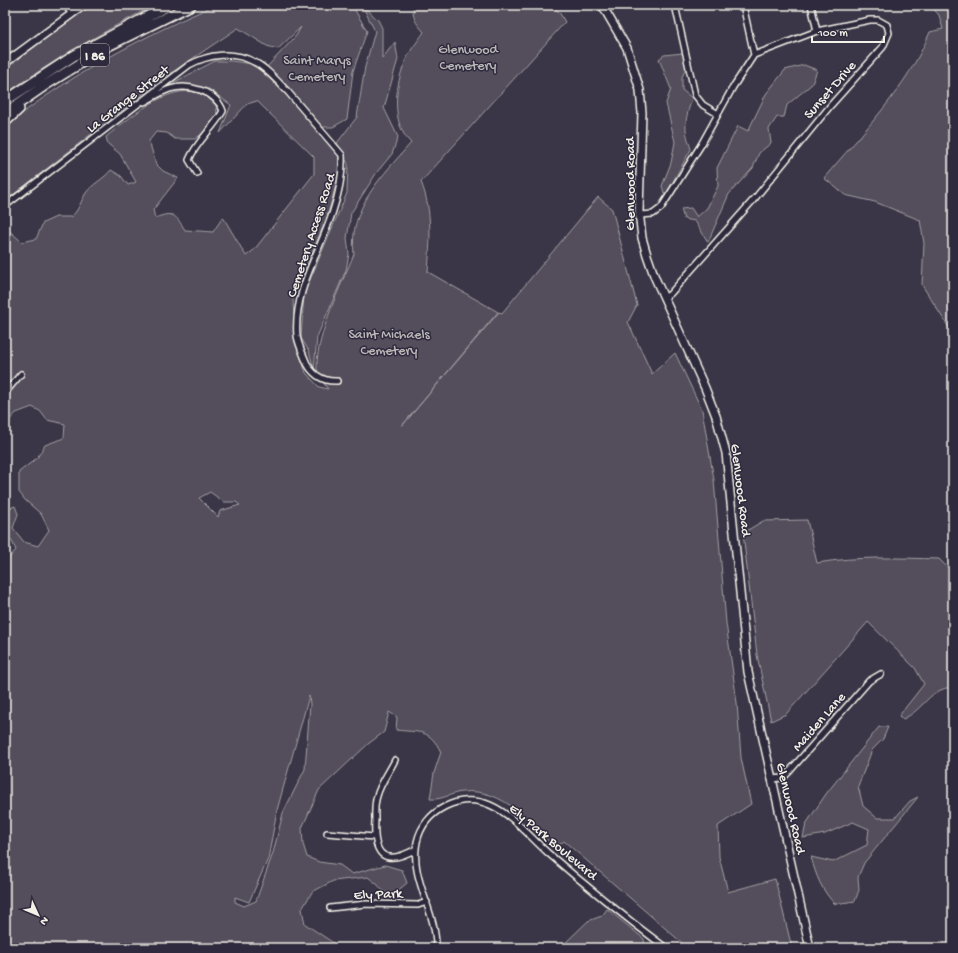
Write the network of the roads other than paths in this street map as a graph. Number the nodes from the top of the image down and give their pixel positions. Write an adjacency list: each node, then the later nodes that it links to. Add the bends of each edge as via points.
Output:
1 (65, 5): 9 (street)
2 (84, 5): 9 (street)
3 (169, 5): 15 (highway, I 86, via 75,55)
4 (191, 5): 14 (highway, I 86, via 110,45)
5 (602, 5): 22 (street, Glenwood Road, via 627,48 640,90)
6 (674, 5): 18 (street, via 695,95 703,105)
7 (743, 5): 11 (street)
8 (811, 5): 10 (street)
9 (72, 14): 12 (street)
10 (817, 32): 11 (street, Sunset Drive); 23 (street, Sunset Drive, via 878,20 887,25 889,33 883,47 830,104 756,197)
11 (754, 55): 18 (street)
12 (5, 63)
13 (273, 77): 16 (street, La Grange Street, via 251,60 212,55 189,65); 25 (street, Cemetery Access Road, via 342,155 343,171 333,212 300,294 297,337 312,371 322,380)
14 (44, 86): 17 (highway, I 86); 19 (highway)
15 (5, 101)
16 (134, 107): 20 (street, via 169,89 179,87 192,87 220,102 220,116 189,160); 21 (street, La Grange Street)
17 (5, 113)
18 (718, 114): 22 (street, via 662,208 653,214)
19 (5, 122)
20 (197, 173)
21 (5, 206)
22 (640, 215): 23 (street, Glenwood Road, via 647,255)
23 (664, 298): 29 (street, Glenwood Road, via 711,402 726,453 748,672)
24 (21, 374): 26 (street)
25 (337, 381)
26 (5, 393)
27 (881, 674): 29 (street, Maiden Lane, via 869,680 783,778)
28 (395, 760): 31 (street, via 377,796)
29 (771, 779): 37 (street, Glenwood Road)
30 (327, 833): 31 (street)
31 (374, 837): 32 (street, via 376,847 382,854 390,857 399,857)
32 (416, 849): 33 (street, Ely Park Boulevard, via 417,867); 36 (street, Ely Park Boulevard, via 421,829 438,810 463,800 475,800 491,805 506,814 574,876)
33 (427, 902): 34 (street, Ely Park); 35 (street, Ely Park Boulevard, via 435,925)
34 (330, 908)
35 (436, 948)
36 (666, 948)
37 (810, 948)

